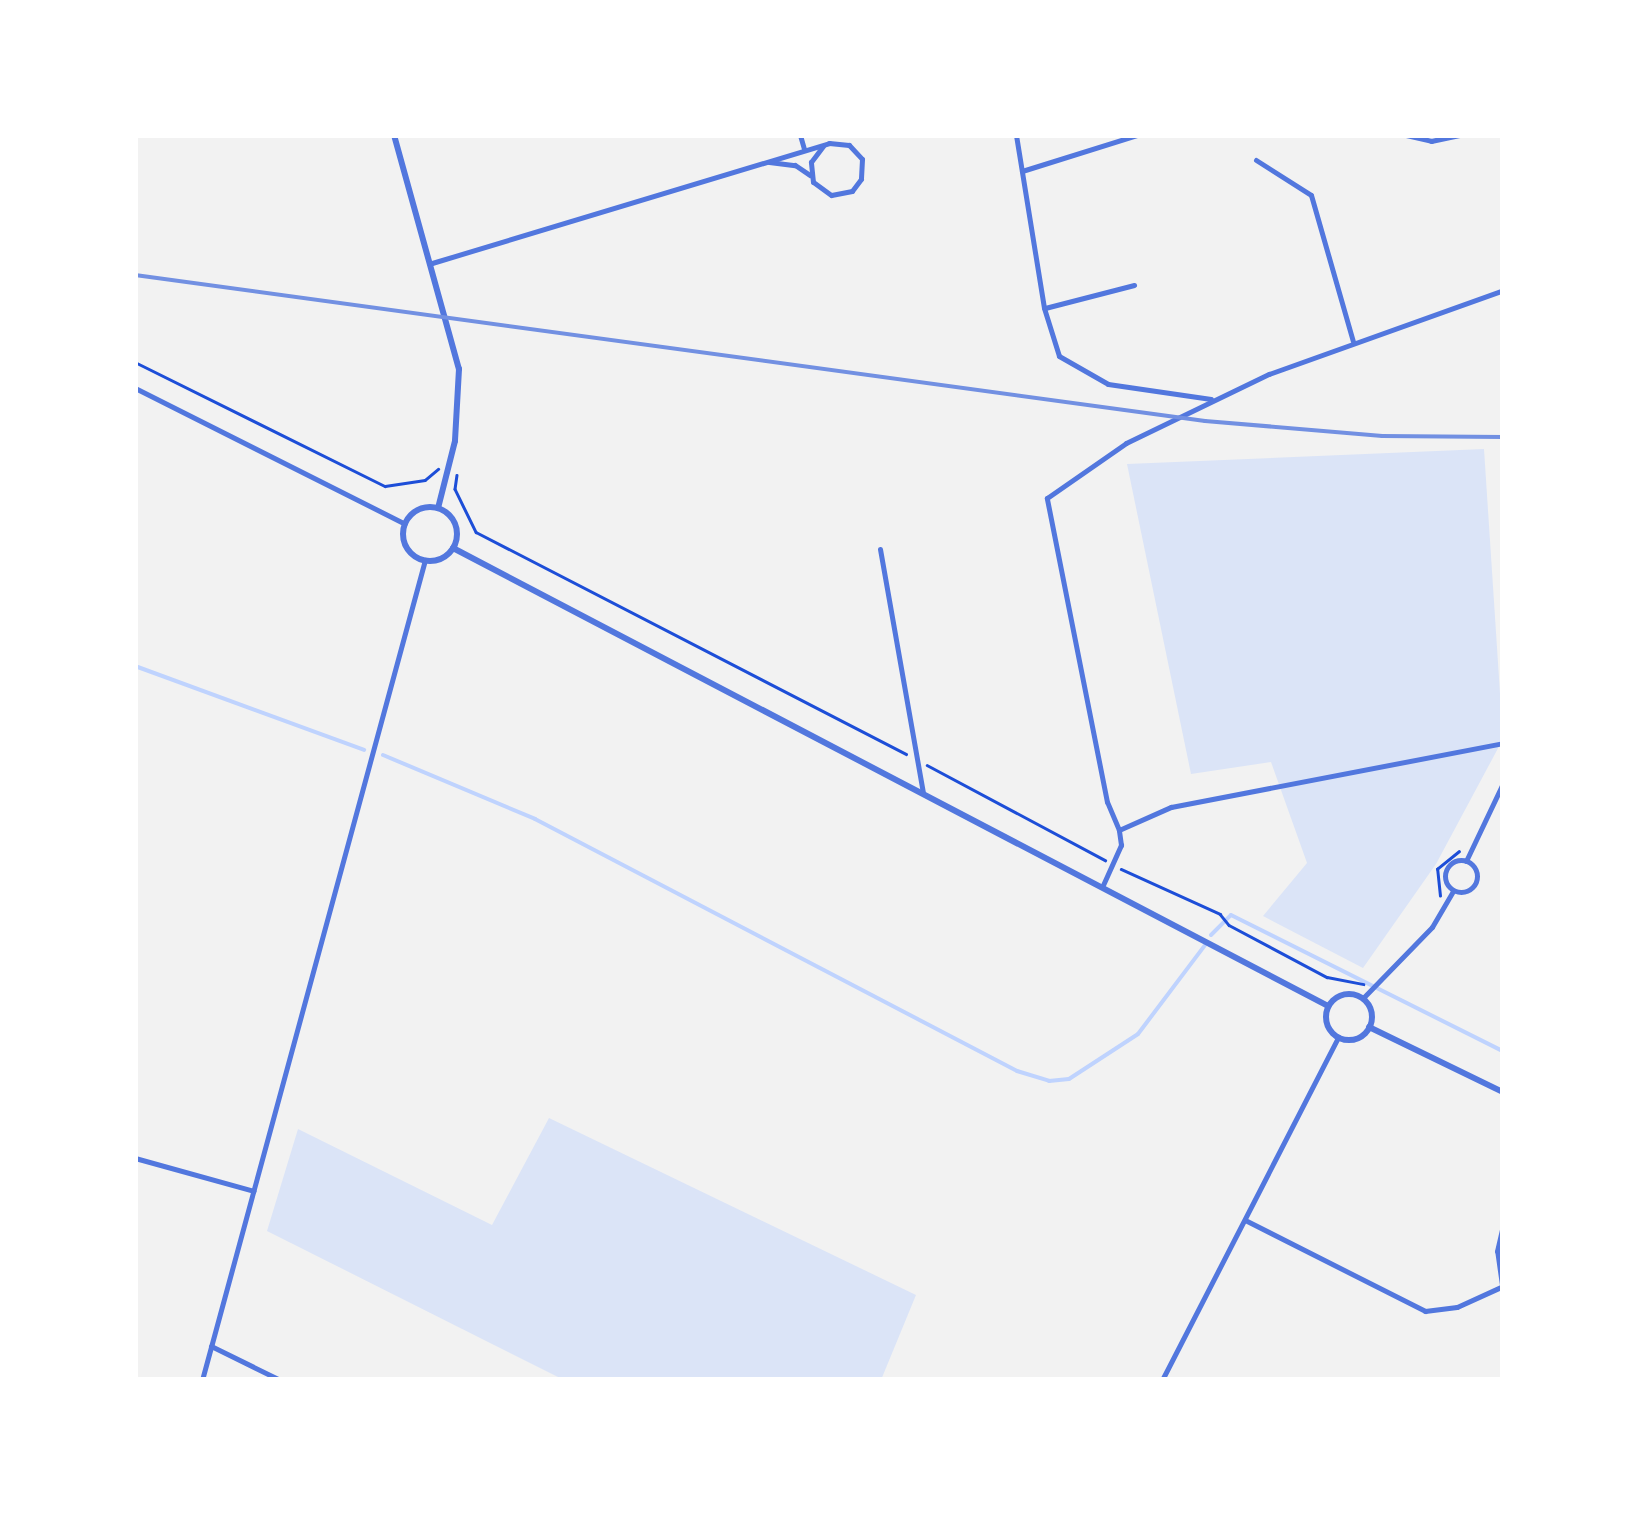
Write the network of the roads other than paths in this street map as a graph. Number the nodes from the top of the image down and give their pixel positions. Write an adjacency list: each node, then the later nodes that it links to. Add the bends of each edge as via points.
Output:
1 (394, 135): 13 (street)
2 (800, 135): 8 (street)
3 (1016, 135): 11 (street)
4 (1137, 135): 11 (street)
5 (1406, 135): 6 (street, via 1431,141)
6 (1460, 135)
7 (823, 146): 8 (street); 12 (street, via 810,162); 12 (street, via 842,142 854,148 861,180 845,194 831,195)
8 (804, 149): 10 (street)
9 (1256, 160): 17 (street, via 1311,195)
10 (761, 162): 12 (street, via 795,165); 13 (street)
11 (1022, 171): 16 (street)
12 (810, 175)
13 (432, 263): 20 (street, via 458,370 455,441)
14 (1134, 284): 16 (street)
15 (1503, 290): 17 (street)
16 (1044, 308): 19 (street, via 1059,356 1078,372 1108,384)
17 (1353, 341): 19 (street)
18 (135, 388): 21 (street)
19 (1215, 400): 28 (street, via 1126,443 1047,498 1107,802)
20 (438, 508): 21 (street, via 425,507); 22 (street, via 453,520)
21 (405, 524): 24 (street, via 407,548)
22 (452, 548): 24 (street); 27 (street)
23 (880, 549): 27 (street)
24 (425, 560): 38 (street)
25 (1503, 744): 28 (street, via 1171,807)
26 (1503, 783): 29 (street)
27 (922, 792): 30 (street)
28 (1120, 830): 30 (street)
29 (1466, 861): 31 (street, via 1450,863 1444,872); 31 (street, via 1476,881 1467,891)
30 (1103, 886): 33 (street)
31 (1453, 891): 32 (street, via 1432,927)
32 (1363, 998): 33 (street, via 1348,994); 34 (street)
33 (1328, 1006): 35 (street, via 1326,1020)
34 (1370, 1027): 35 (street, via 1352,1040); 36 (street)
35 (1338, 1037): 39 (street)
36 (1503, 1092)
37 (135, 1158): 38 (street)
38 (254, 1191): 42 (street)
39 (1245, 1220): 41 (street, via 1425,1311); 45 (street)
40 (1503, 1224): 41 (street, via 1497,1250)
41 (1503, 1286)
42 (211, 1346): 43 (street); 44 (street)
43 (202, 1380)
44 (280, 1380)
45 (1162, 1380)

